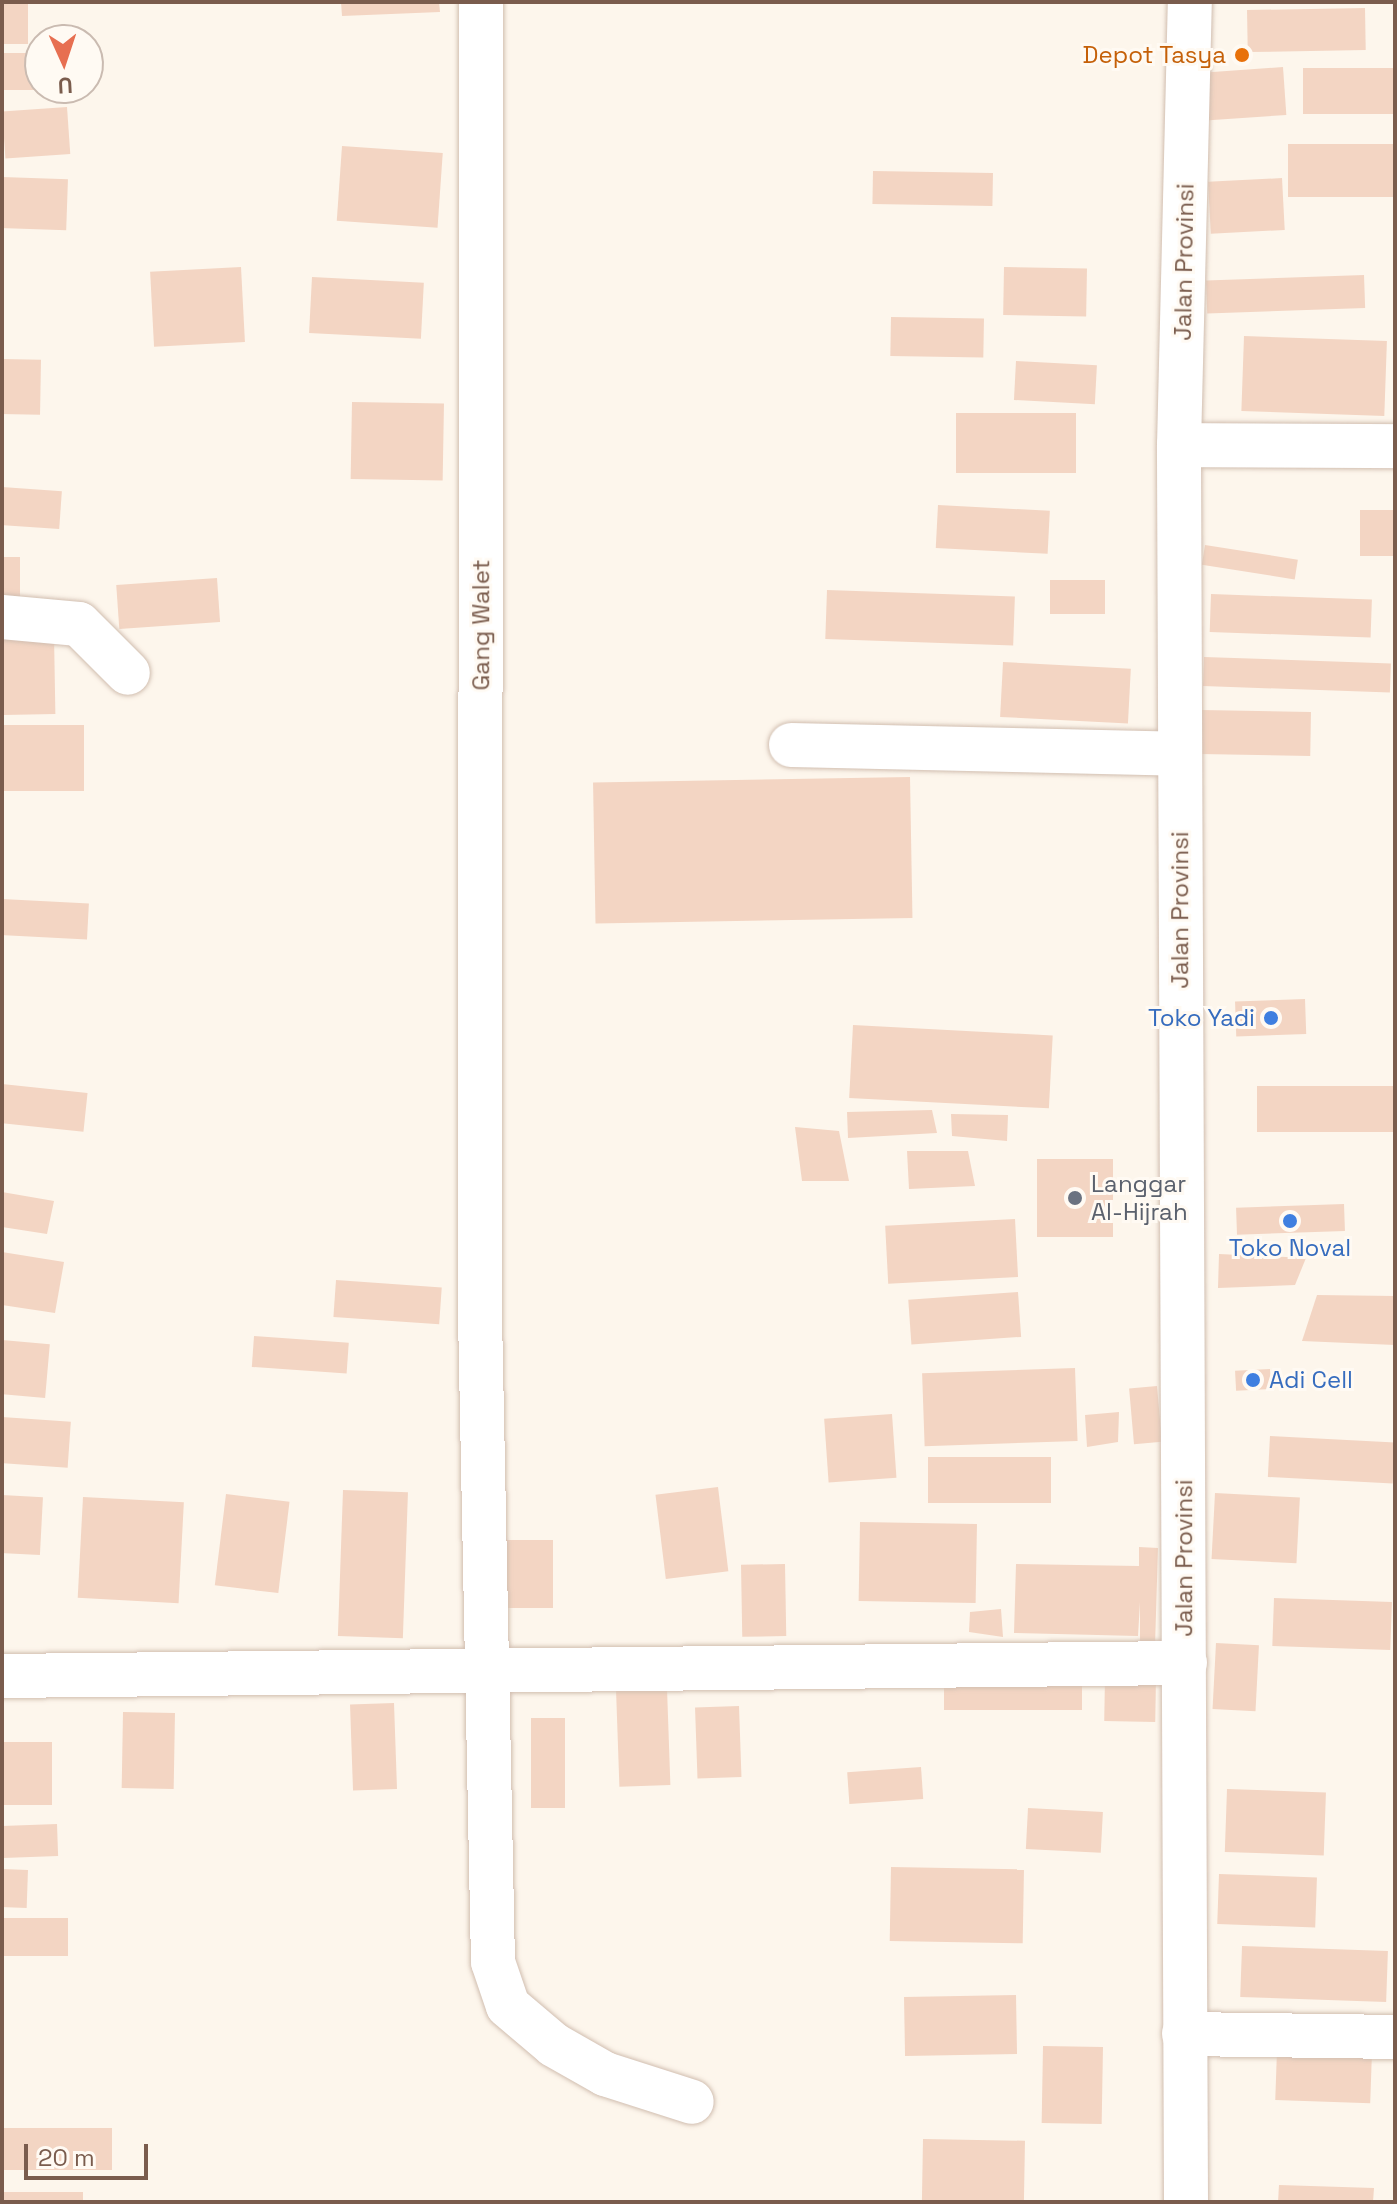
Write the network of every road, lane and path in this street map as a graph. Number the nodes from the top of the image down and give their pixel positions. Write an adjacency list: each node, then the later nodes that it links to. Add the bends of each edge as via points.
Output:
1 (481, 2): 10 (street, Gang Walet)
2 (1190, 2): 3 (street, Jalan Provinsi)
3 (1179, 445): 4 (street); 8 (street, Jalan Provinsi)
4 (1395, 446)
5 (2, 617): 6 (street, via 79,624)
6 (128, 673)
7 (791, 745): 8 (street)
8 (1179, 754): 9 (street, Jalan Provinsi)
9 (1185, 1663): 10 (street); 12 (street, Jalan Provinsi)
10 (486, 1671): 11 (street); 14 (street, Gang Walet, via 486,1887 493,1962 508,2006 554,2045 605,2074)
11 (2, 1676)
12 (1184, 2034): 13 (street); 15 (street, Jalan Provinsi)
13 (1395, 2037)
14 (692, 2102)
15 (1186, 2202)

